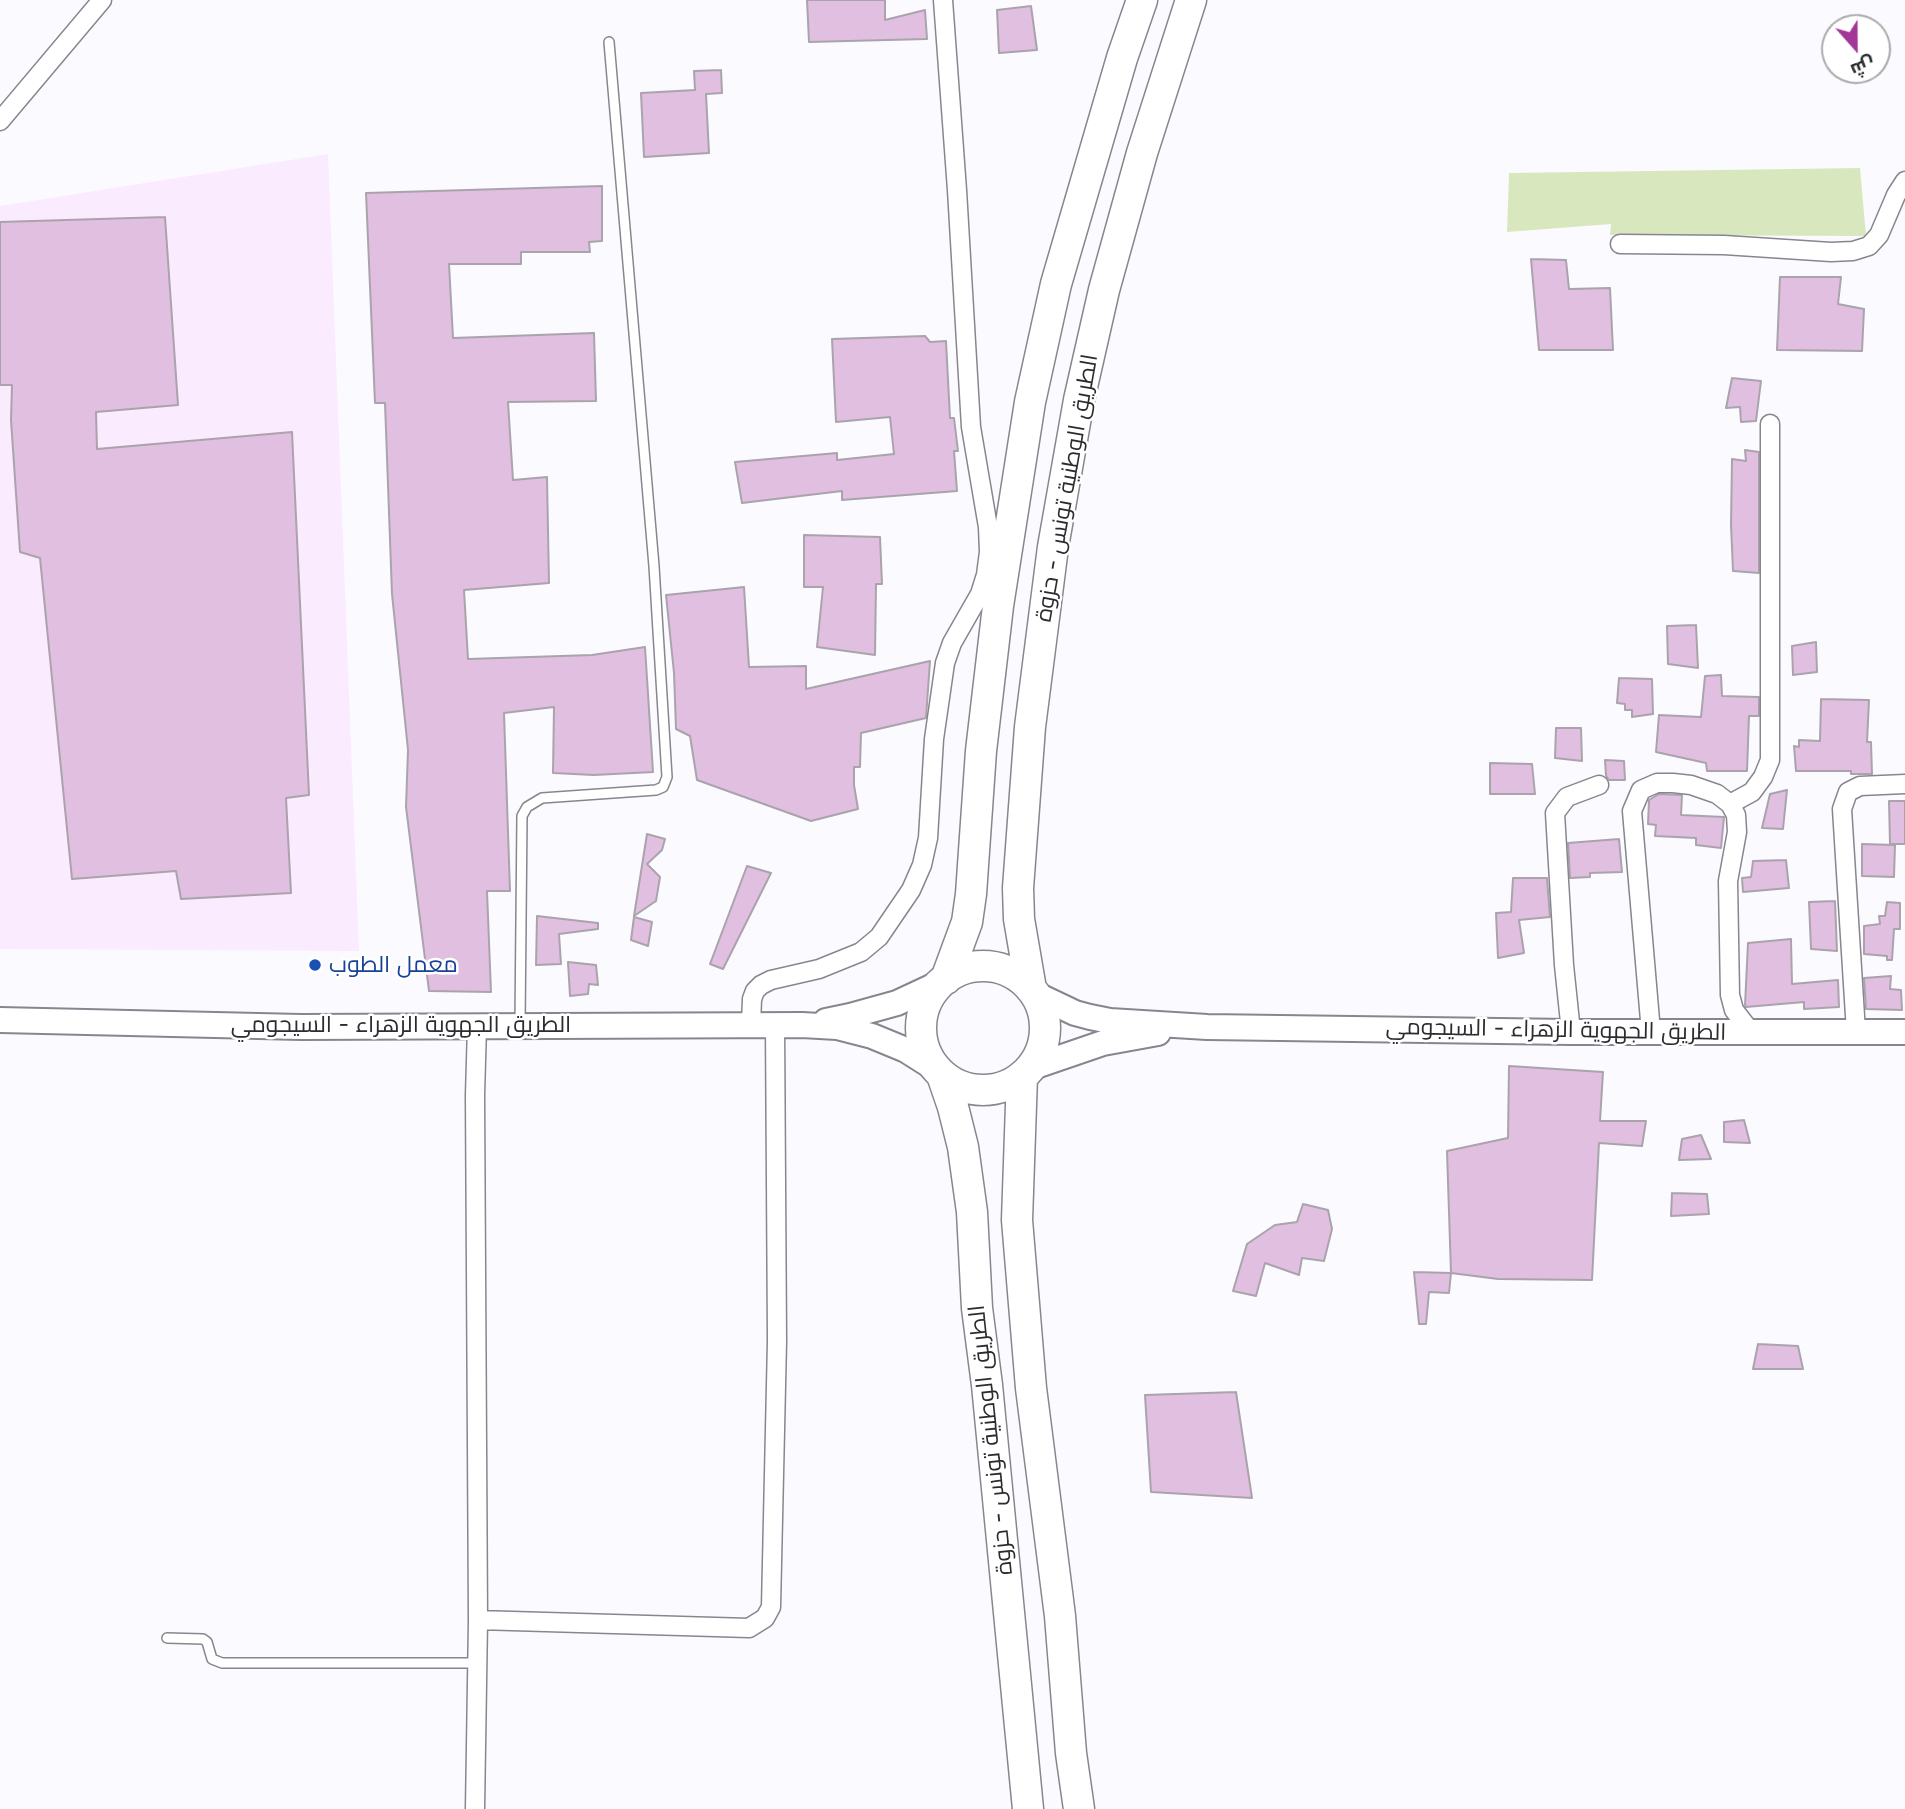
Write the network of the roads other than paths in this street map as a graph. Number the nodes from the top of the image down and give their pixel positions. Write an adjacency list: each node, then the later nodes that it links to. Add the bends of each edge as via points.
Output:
1 (102, 0): 6 (street)
2 (943, 0): 16 (street, via 971,427 988,527 986,575 945,663 934,739 928,838 911,890 879,937 861,952 761,985 752,999)
3 (1142, 0): 13 (highway, الطريق الوطنية تونس - حزوة, via 1067,246 1030,402 998,606 967,922)
4 (1191, 0): 14 (highway, الطريق الوطنية تونس - حزوة, via 1104,290 1053,547 1030,727 1019,876 1019,919)
5 (609, 42): 19 (lane, via 654,566 667,777 656,790 542,798 527,807 522,816)
6 (0, 121)
7 (1905, 181): 8 (street, via 1879,235 1869,246 1853,251)
8 (1620, 244)
9 (1770, 424): 12 (street, via 1769,760 1752,792)
10 (1598, 785): 21 (street, via 1567,797 1555,813)
11 (1905, 785): 24 (street, via 1860,786 1848,792 1842,809)
12 (1730, 804): 22 (street, via 1717,794 1674,783 1642,789 1635,800 1634,858); 23 (street, via 1737,832 1728,881 1730,995 1734,1010)
13 (944, 980): 14 (highway, via 981,966 1017,976); 17 (main road, الطريق الجهوية الزهراء - السيجومي, via 897,1003); 26 (highway, via 922,1015 926,1052)
14 (1033, 991): 20 (main road, الطريق الجهوية الزهراء - السيجومي, via 1090,1017); 27 (highway, via 1043,1012 1045,1032 1041,1051)
15 (0, 1020): 18 (main road, الطريق الجهوية الزهراء - السيجومي)
16 (763, 1024): 17 (main road, الطريق الجهوية الزهراء - السيجومي); 19 (main road, الطريق الجهوية الزهراء - السيجومي); 28 (street, via 776,1341 771,1607 765,1618 749,1628)
17 (802, 1025): 26 (main road, الطريق الجهوية الزهراء - السيجومي, via 872,1036 906,1050)
18 (478, 1026): 19 (main road, الطريق الجهوية الزهراء - السيجومي); 28 (street)
19 (520, 1026)
20 (1207, 1027): 21 (main road, الطريق الجهوية الزهراء - السيجومي); 27 (main road, الطريق الجهوية الزهراء - السيجومي, via 1103,1043)
21 (1571, 1032): 22 (main road, الطريق الجهوية الزهراء - السيجومي)
22 (1651, 1032): 23 (main road, الطريق الجهوية الزهراء - السيجومي)
23 (1751, 1032): 24 (main road, الطريق الجهوية الزهراء - السيجومي)
24 (1856, 1032): 25 (main road, الطريق الجهوية الزهراء - السيجومي)
25 (1905, 1032)
26 (939, 1072): 27 (highway, via 960,1086 982,1090 1003,1087); 32 (highway, الطريق الوطنية تونس - حزوة, via 963,1147 972,1212 977,1308)
27 (1026, 1072): 33 (highway, الطريق الوطنية تونس - حزوة, via 1017,1220)
28 (478, 1620): 30 (street)
29 (167, 1637): 30 (lane, via 203,1639 212,1659 222,1663)
30 (477, 1663): 31 (street)
31 (475, 1809)
32 (1028, 1809)
33 (1079, 1809)

